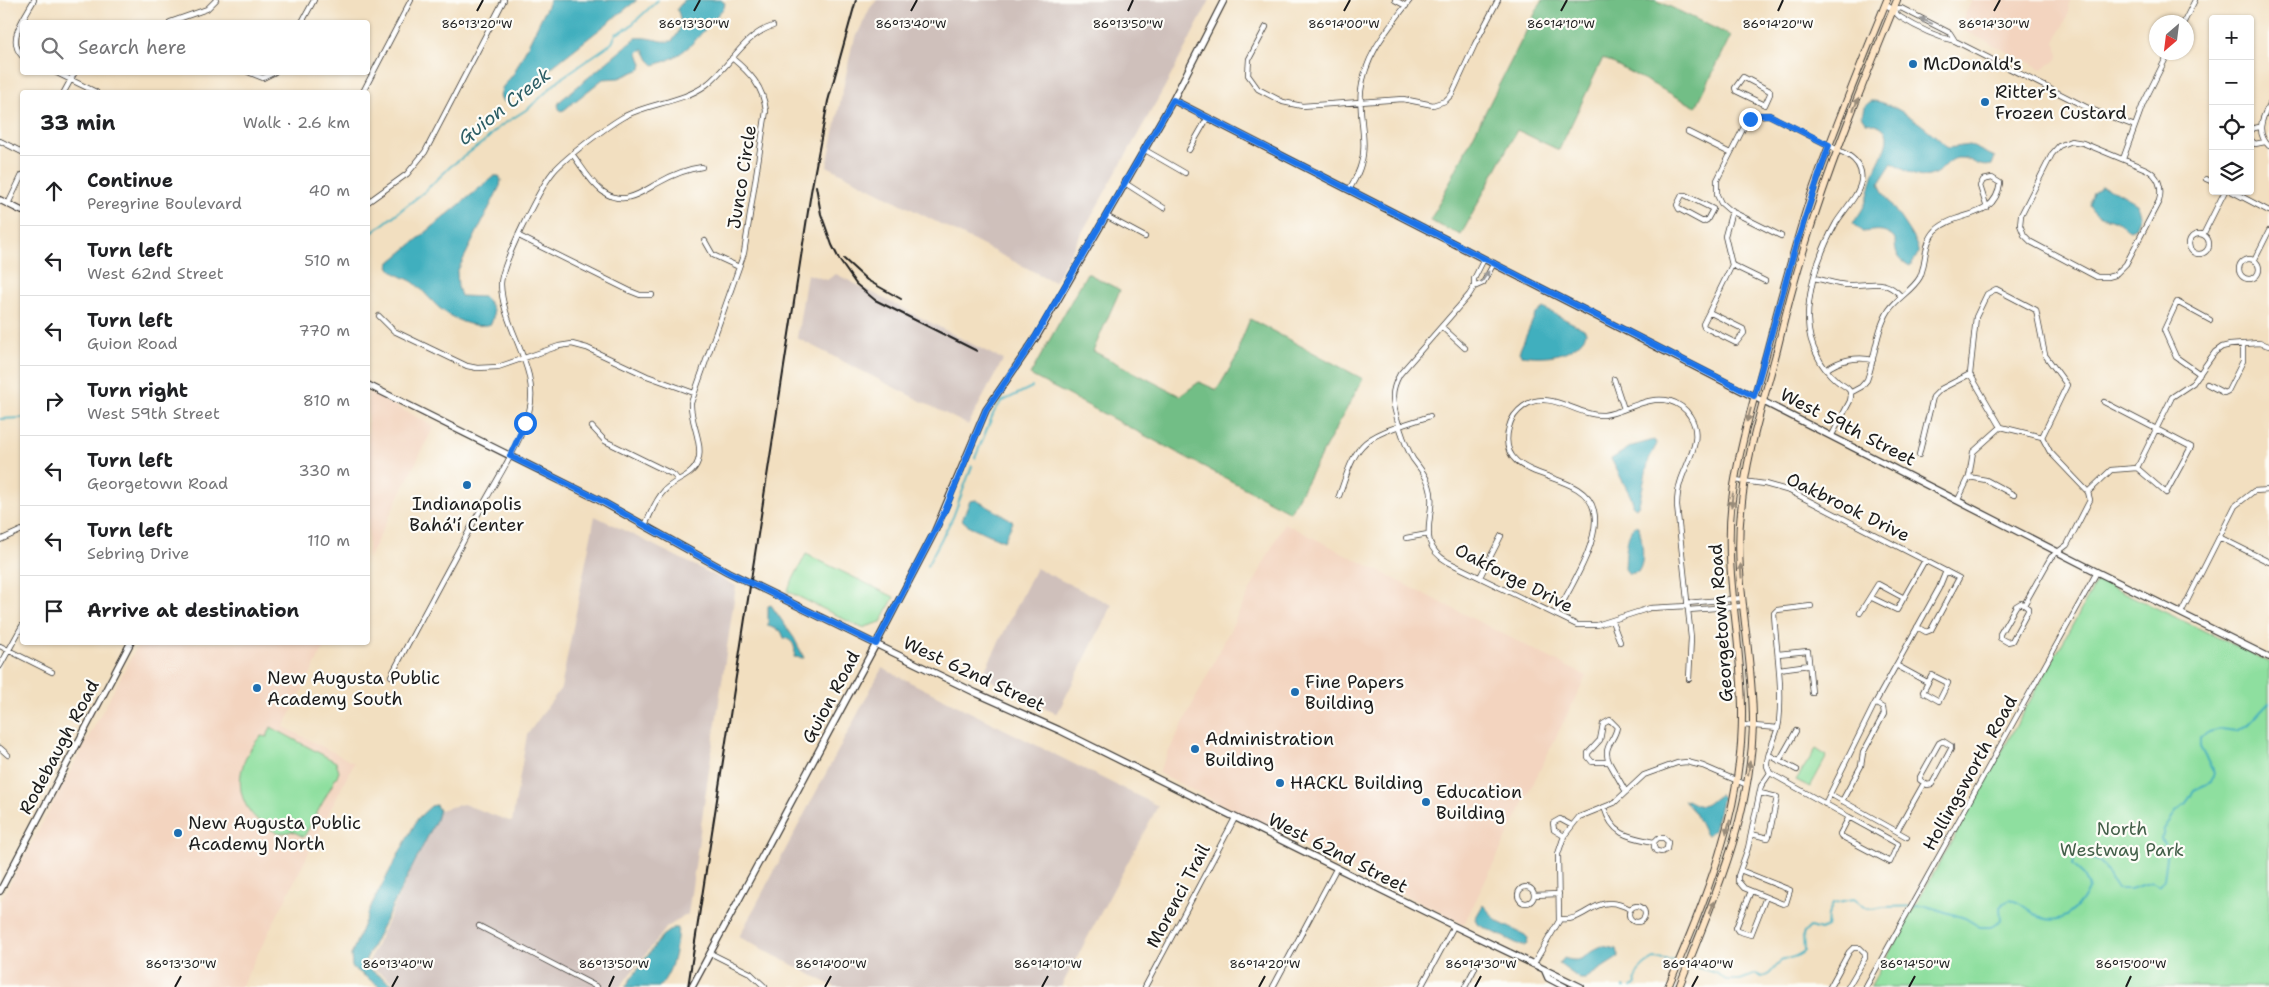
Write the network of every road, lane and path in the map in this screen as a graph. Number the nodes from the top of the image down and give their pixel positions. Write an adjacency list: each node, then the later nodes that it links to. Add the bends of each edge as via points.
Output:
1 (34, 0): 16 (street)
2 (216, 0): 17 (street, via 207,9)
3 (314, 0): 18 (street)
4 (411, 0): 33 (street)
5 (504, 0): 65 (street, via 428,148 407,174)
6 (1224, 0): 34 (street, Guion Road)
7 (1395, 0): 13 (street)
8 (1410, 0): 13 (street)
9 (1498, 0): 35 (street, via 1447,100 1433,105 1403,99)
10 (1897, 0): 14 (main road, Georgetown Road)
11 (2195, 0): 15 (street)
12 (1886, 2): 14 (street); 47 (main road, Georgetown Road)
13 (1406, 6): 35 (street, via 1371,54)
14 (1893, 9): 22 (street, via 1899,16); 22 (street, one-way to 14, via 1950,33 1901,8); 48 (main road, Georgetown Road, one-way to 14)
15 (2188, 15)
16 (24, 20)
17 (184, 20)
18 (303, 20)
19 (773, 26): 24 (street, via 762,29)
20 (1266, 27): 35 (street, via 1248,63 1249,76 1258,89 1290,104)
21 (20, 28): 23 (street, via 16,36 16,48)
22 (1956, 41): 40 (street, via 2080,105)
23 (20, 53)
24 (732, 58): 53 (street, via 704,87 626,116); 85 (street, Junco Circle, via 758,84 766,111 744,253)
25 (2165, 60): 40 (street)
26 (61, 75): 30 (street)
27 (74, 75): 30 (street)
28 (254, 75): 29 (street, via 261,78)
29 (271, 75)
30 (71, 80): 31 (street); 32 (street)
31 (65, 90)
32 (92, 90)
33 (364, 90)
34 (1173, 100): 39 (street, West 59th Street); 49 (street, Guion Road)
35 (1360, 102): 61 (street, via 1363,154)
36 (2269, 105): 41 (street)
37 (1765, 106): 37 (street, via 1736,91 1740,78 1769,90); 38 (street)
38 (1764, 115): 47 (street); 52 (street, via 1746,123)
39 (1208, 117): 50 (street); 61 (street, West 59th Street)
40 (2135, 126): 54 (street)
41 (2260, 127): 42 (street); 46 (street)
42 (2254, 128)
43 (1688, 132): 52 (street)
44 (0, 141): 51 (street)
45 (2254, 142): 46 (street)
46 (2267, 144)
47 (1829, 145): 48 (street); 108 (main road, Georgetown Road, via 1795,248)
48 (1838, 149): 86 (street, via 1856,162 1861,171 1861,181 1828,238); 109 (main road, Georgetown Road, via 1804,247)
49 (1144, 150): 56 (street); 60 (street, Guion Road)
50 (1190, 150)
51 (20, 151)
52 (1730, 153): 66 (street, via 1716,185 1716,195)
53 (573, 155): 55 (street, via 603,192 619,198 641,194 682,172); 77 (street, via 551,175)
54 (2123, 159): 54 (street, via 2076,141 2063,143 2052,154 2023,210 2020,225 2029,240 2100,277 2117,274 2126,264 2161,193 2152,173)
55 (702, 167)
56 (1185, 173)
57 (2206, 178): 59 (street)
58 (20, 179): 67 (street)
59 (2209, 180)
60 (1125, 184): 68 (street); 74 (street, Guion Road)
61 (1350, 188): 81 (street, West 59th Street)
62 (2223, 195): 76 (street)
63 (2239, 195): 73 (street)
64 (0, 200): 67 (street)
65 (370, 201)
66 (1721, 203): 69 (street); 72 (street)
67 (8, 204): 71 (street)
68 (1164, 208)
69 (1712, 208): 69 (street, via 1685,195 1676,206 1703,222)
70 (1987, 208): 70 (street, via 1980,186 1983,180 1992,178 2000,183 1999,191); 90 (street, via 1936,230 1927,245 1920,276)
71 (20, 210)
72 (1732, 211): 78 (street); 84 (street, via 1725,236)
73 (2269, 211)
74 (1106, 216): 79 (street); 160 (street, Guion Road, via 1030,346 986,410 944,513)
75 (2269, 231): 82 (street)
76 (2203, 235): 76 (street, via 2208,239 2208,247 2202,253 2196,253 2190,249 2190,240 2196,234)
77 (519, 236): 89 (street, via 630,291); 98 (street, via 506,262 501,282 504,303)
78 (1781, 236)
79 (1144, 237)
80 (705, 241): 85 (street, Junco Circle, via 712,255)
81 (1484, 259): 83 (street, West 59th Street); 88 (street, via 1474,279)
82 (2254, 261): 82 (street, via 2258,264 2258,273 2253,278 2245,278 2240,274 2240,265 2247,260)
83 (1494, 263): 88 (street, one-way to 83, via 1483,283); 108 (street, West 59th Street)
84 (1732, 265): 87 (street); 91 (street)
85 (739, 266): 106 (street)
86 (1814, 278): 90 (street, via 1842,284 1885,284); 100 (street, via 1807,308 1808,332)
87 (1765, 281)
88 (1474, 287): 94 (street)
89 (652, 295)
90 (1901, 296): 99 (street, via 1884,318)
91 (1709, 312): 91 (street, via 1704,327 1738,343 1743,329)
92 (379, 316): 98 (street, via 394,331 467,366 498,367)
93 (2210, 320): 102 (street, via 2177,302 2164,330 2176,357)
94 (1442, 327): 97 (street); 114 (street, via 1397,381 1393,398)
95 (2243, 344): 96 (street); 102 (street, via 2220,348); 104 (street, via 2243,361 2228,391)
96 (2269, 346)
97 (1466, 348)
98 (522, 359): 106 (street, via 559,346 580,345 647,376); 120 (street, via 530,382 531,401)
99 (1873, 360): 100 (street, via 1859,358 1834,364); 107 (street, via 1864,384)
100 (1826, 370): 107 (street)
101 (1970, 374): 115 (street); 118 (street, via 1976,317 1987,294 1996,289 2036,310 2044,355 2066,385); 119 (street, via 1941,389 1933,398)
102 (2200, 374): 116 (street, via 2193,383 2172,397)
103 (1614, 379): 111 (street)
104 (2207, 384)
105 (370, 386): 120 (street, West 62nd Street)
106 (694, 393): 123 (street, via 690,412 699,459 691,473)
107 (1850, 393): 117 (street, via 1850,401)
108 (1754, 396): 109 (street, West 59th Street); 124 (main road, Georgetown Road, one-way to 124)
109 (1762, 399): 117 (street, West 59th Street); 125 (main road, Georgetown Road)
110 (2104, 402): 116 (street)
111 (1624, 409): 149 (street, via 1653,400 1670,401 1685,409 1695,426 1695,446 1680,482 1676,506); 155 (street, via 1598,415 1538,400 1520,409 1510,426 1508,443 1518,463 1532,472 1577,487 1588,497 1594,509 1590,546)
112 (1430, 416): 114 (street)
113 (592, 427): 123 (street, via 605,441 674,475)
114 (1401, 427): 129 (street, via 1372,437 1362,446); 133 (street, via 1411,454 1431,489)
115 (2001, 427): 118 (street); 122 (street, via 1974,451)
116 (2156, 430): 121 (street); 121 (street, via 2190,447 2166,493)
117 (1832, 435): 130 (street, West 59th Street)
118 (2042, 437): 127 (street, via 2050,452)
119 (1919, 455)
120 (510, 456): 131 (street, West 62nd Street); 171 (street)
121 (2137, 468): 127 (street, via 2112,470)
122 (1969, 477): 128 (street, via 1986,480); 130 (street)
123 (678, 480): 131 (street, via 662,492)
124 (1735, 480): 125 (street, Oakbrook Drive); 147 (main road, Georgetown Road, one-way to 147, via 1730,527)
125 (1745, 481): 139 (street, Oakbrook Drive, via 1790,491); 145 (main road, Georgetown Road, one-way to 125, via 1740,528)
126 (2269, 490): 135 (street, via 2247,494 2235,506)
127 (2088, 492): 138 (street, via 2089,501 2067,545)
128 (2014, 495)
129 (1339, 496)
130 (1958, 500): 138 (street, West 59th Street)
131 (645, 525): 160 (street, West 62nd Street, via 728,572)
132 (20, 531): 137 (street)
133 (1428, 534): 136 (street); 143 (street, Oakforge Drive, via 1440,556)
134 (1500, 536): 143 (street)
135 (2219, 537): 140 (street); 154 (street)
136 (1406, 538)
137 (0, 540)
138 (2058, 552): 142 (street, West 59th Street); 148 (street, via 2050,558)
139 (1925, 560): 141 (street, Oakbrook Drive); 146 (street)
140 (2269, 562)
141 (1946, 571): 157 (street); 157 (street, via 1960,579 1931,630 1926,632)
142 (2097, 572): 154 (street, West 59th Street); 232 (street, Hollingsworth Road)
143 (1480, 577): 155 (street, Oakforge Drive)
144 (1870, 597): 146 (street, via 1894,610); 146 (street, via 1878,584); 153 (street)
145 (1743, 598): 147 (street); 151 (main road, Georgetown Road)
146 (1904, 598)
147 (1732, 599): 149 (street); 150 (main road, Georgetown Road)
148 (2024, 605): 148 (street, via 2028,612 2012,641 2002,640 2000,634 2016,606)
149 (1688, 606): 150 (street, Oakforge Drive); 156 (street, Oakforge Drive, via 1650,608); 172 (street, via 1691,641)
150 (1732, 606): 151 (street, Oakforge Drive); 176 (main road, Georgetown Road, via 1740,662)
151 (1744, 606): 177 (main road, Georgetown Road)
152 (1812, 606): 164 (street, via 1774,612)
153 (1860, 613)
154 (2181, 613): 165 (street, West 59th Street)
155 (1556, 615): 156 (street, Oakforge Drive, via 1584,626)
156 (1612, 620): 159 (street)
157 (1918, 627): 167 (street)
158 (20, 629): 163 (street)
159 (1620, 642)
160 (876, 644): 197 (street, West 62nd Street); 215 (street, Guion Road)
161 (129, 645): 206 (street, Rodebaugh Road)
162 (0, 646): 163 (street)
163 (8, 650): 168 (street); 170 (street)
164 (1778, 654): 166 (street, via 1807,650); 169 (street)
165 (2269, 657)
166 (1810, 665): 169 (street); 174 (street)
167 (1896, 665): 173 (street); 175 (street)
168 (0, 666)
169 (1779, 669): 178 (street)
170 (52, 672)
171 (391, 676)
172 (1689, 679)
173 (1927, 682): 173 (street, via 1923,692 1940,700 1948,683 1934,675)
174 (1812, 693)
175 (1875, 703): 192 (street); 193 (street, via 1883,708 1884,714 1862,753 1861,766)
176 (1742, 725): 177 (street); 187 (main road, Georgetown Road)
177 (1753, 726): 178 (street); 189 (main road, Georgetown Road, one-way to 177)
178 (1778, 728): 182 (street)
179 (1796, 731): 183 (street)
180 (0, 748): 181 (street)
181 (8, 755)
182 (1769, 755): 183 (street); 186 (street, via 1767,766)
183 (1779, 761): 185 (street)
184 (1609, 762): 184 (street, via 1592,762 1588,756 1600,740 1603,724 1610,720 1617,727 1606,749); 190 (street)
185 (1797, 770)
186 (1770, 773): 191 (street, via 1762,783); 194 (street)
187 (1737, 780): 189 (street); 190 (street, via 1703,766 1682,762 1644,775); 228 (main road, Georgetown Road, one-way to 228, via 1732,814 1719,859)
188 (1924, 783): 188 (street, via 1932,784 1951,749 1943,741 1920,778); 199 (street)
189 (1747, 785): 229 (main road, Georgetown Road, one-way to 189, via 1738,834)
190 (1626, 792): 195 (street)
191 (1760, 793): 200 (street); 200 (street, via 1777,797 1770,836)
192 (1830, 794): 193 (street); 194 (street)
193 (1842, 801): 199 (street)
194 (1825, 804): 196 (street)
195 (1604, 807): 198 (street, via 1582,814); 203 (street, via 1610,822 1622,834)
196 (1849, 817): 196 (street, via 1841,836 1890,862 1898,844)
197 (1235, 818): 204 (street, West 62nd Street); 222 (street, Morenci Trail)
198 (1571, 825): 201 (street); 201 (street, via 1561,819 1554,821 1554,830)
199 (1897, 832): 202 (street)
200 (1751, 834): 205 (street)
201 (1564, 836): 208 (street, via 1558,854)
202 (1907, 837)
203 (1654, 842)
204 (1336, 869): 214 (street, West 62nd Street); 223 (street)
205 (1740, 870): 207 (street, via 1739,884); 210 (street, via 1790,892 1784,904)
206 (0, 891)
207 (1751, 891): 210 (street); 210 (street, via 1736,928 1738,932 1750,935)
208 (1559, 894): 209 (street); 212 (street)
209 (1534, 895)
210 (1766, 897)
211 (1630, 909): 212 (street, via 1606,903 1570,919)
212 (1560, 919): 216 (street)
213 (479, 926): 219 (street)
214 (1454, 926): 216 (street, West 62nd Street); 224 (street)
215 (710, 953): 220 (street, Guion Road); 221 (street, via 750,973)
216 (1532, 965): 218 (street, West 62nd Street)
217 (1475, 968): 225 (street)
218 (1545, 971): 226 (street, West 62nd Street, via 1548,978); 227 (street, West 62nd Street)
219 (597, 987)
220 (692, 987)
221 (765, 987)
222 (1145, 987)
223 (1274, 987)
224 (1421, 987)
225 (1465, 987)
226 (1565, 987)
227 (1581, 987)
228 (1668, 987)
229 (1679, 987)
230 (1830, 987): 231 (street, via 1849,952 1860,948 1865,958)
231 (1848, 987)
232 (1866, 987)

